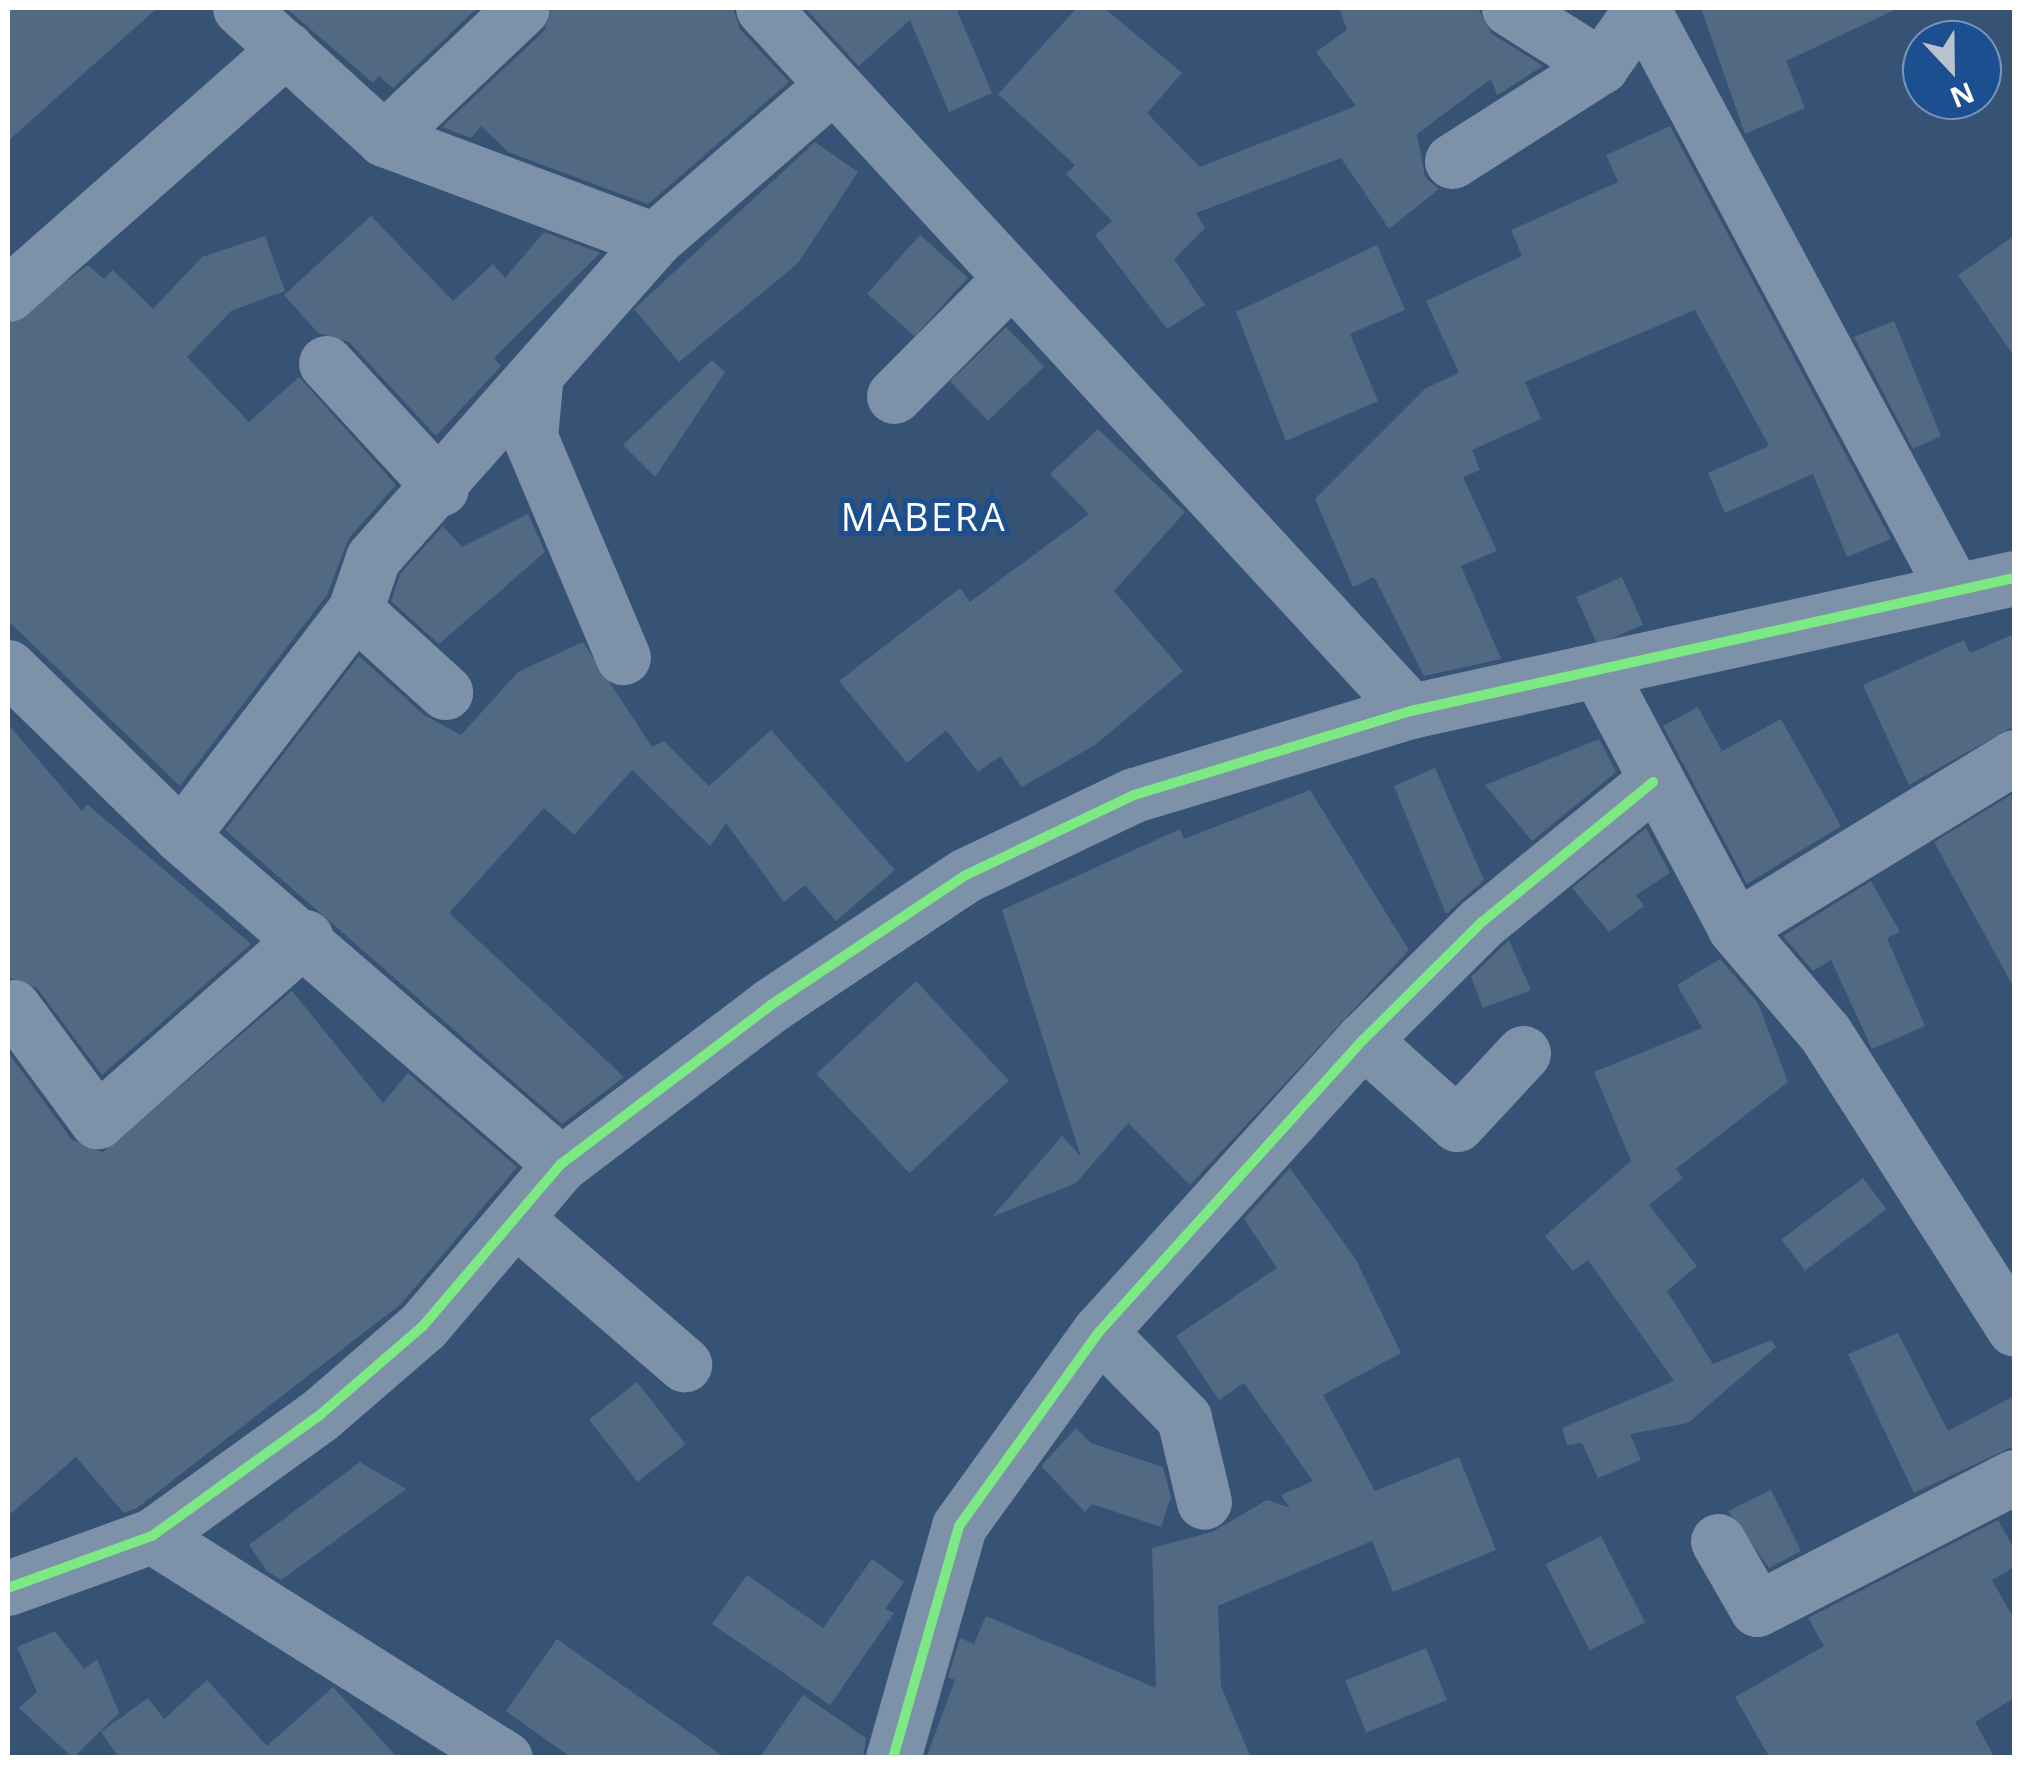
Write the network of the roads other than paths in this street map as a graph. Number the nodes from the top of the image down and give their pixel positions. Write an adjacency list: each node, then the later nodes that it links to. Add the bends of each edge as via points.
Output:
1 (240, 8): 6 (street)
2 (522, 8): 9 (street)
3 (763, 8): 8 (street)
4 (1509, 8): 7 (street)
5 (1640, 10): 7 (street); 19 (street)
6 (286, 49): 9 (street); 13 (street)
7 (1601, 66): 10 (street)
8 (833, 85): 11 (street); 12 (street)
9 (384, 140): 11 (street)
10 (1452, 160)
11 (654, 240): 15 (street)
12 (1010, 278): 16 (street); 25 (street)
13 (8, 294)
14 (326, 363): 17 (street)
15 (535, 384): 17 (street); 21 (street, via 530,437)
16 (894, 396)
17 (441, 488): 20 (street, via 374,558)
18 (2014, 578): 19 (street)
19 (1952, 587): 23 (street)
20 (355, 610): 24 (street); 28 (street)
21 (623, 657)
22 (8, 667): 28 (street)
23 (1598, 670): 25 (street); 27 (street)
24 (445, 692)
25 (1411, 711): 34 (street, via 1134,794 966,876 771,1006)
26 (2014, 757): 29 (street)
27 (1653, 782): 29 (street); 32 (street, via 1482,922)
28 (181, 836): 30 (street)
29 (1735, 928): 36 (street, via 1825,1034)
30 (306, 937): 31 (street, via 97,1121); 34 (street)
31 (12, 1006)
32 (1363, 1040): 33 (street, via 1457,1124); 37 (street)
33 (1523, 1053)
34 (560, 1164): 35 (street)
35 (517, 1220): 38 (street); 41 (street, via 408,1339)
36 (2014, 1329)
37 (1099, 1332): 40 (street, via 1184,1418); 45 (street, via 959,1526)
38 (684, 1364)
39 (2014, 1477): 42 (street, via 1756,1609)
40 (1204, 1502)
41 (152, 1536): 43 (street); 44 (street)
42 (1718, 1541)
43 (8, 1588)
44 (506, 1758)
45 (893, 1758)

